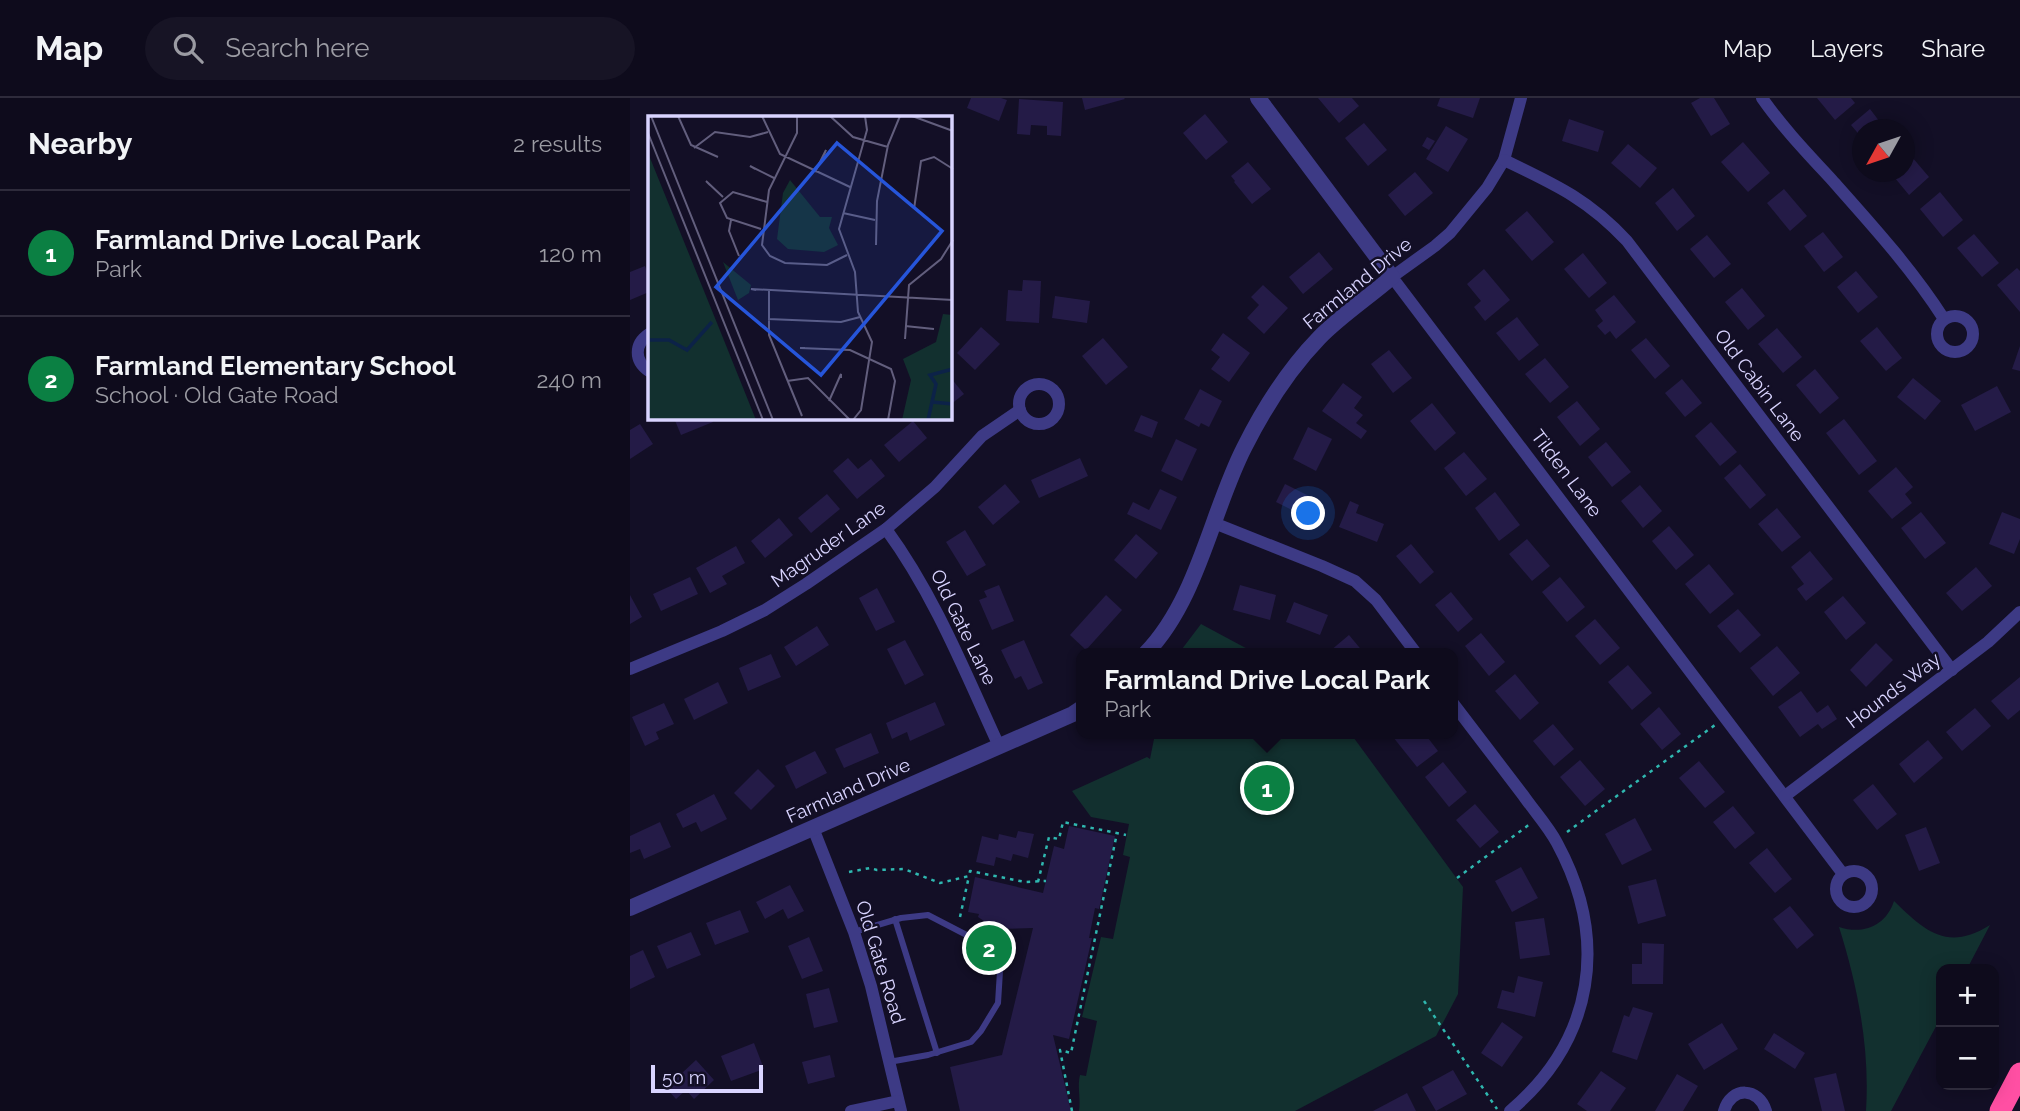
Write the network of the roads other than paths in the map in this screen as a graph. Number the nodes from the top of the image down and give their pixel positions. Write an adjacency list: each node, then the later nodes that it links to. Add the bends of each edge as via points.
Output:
1 (1258, 98): 5 (street, Tilden Lane)
2 (1521, 98): 4 (street, Farmland Drive)
3 (1762, 98): 6 (street, via 1883,236)
4 (1504, 160): 5 (street, Farmland Drive, via 1457,226); 16 (street, Old Cabin Lane, via 1568,191 1610,222 1627,241)
5 (1392, 277): 10 (street, Farmland Drive, via 1319,338 1274,393 1243,450); 20 (street, Tilden Lane)
6 (1944, 319)
7 (648, 335): 8 (street, via 638,346)
8 (640, 368)
9 (1020, 410): 11 (street, Magruder Lane, via 982,436 935,487)
10 (1214, 523): 13 (street, Farmland Drive, via 1174,615); 14 (street, via 1355,581 1376,600)
11 (886, 530): 15 (street, Magruder Lane, via 765,610); 19 (street, Old Gate Lane, via 933,603)
12 (2020, 612): 16 (street, Hounds Way)
13 (1150, 648)
14 (1412, 648)
15 (630, 669)
16 (1952, 670): 20 (street, Hounds Way)
17 (1458, 710): 31 (street, via 1556,840 1584,909 1588,957 1576,1019 1551,1069)
18 (1076, 712): 19 (street, Farmland Drive)
19 (999, 746): 21 (street, Farmland Drive)
20 (1785, 796): 22 (street, Tilden Lane)
21 (813, 828): 23 (street, Farmland Drive); 25 (street, Old Gate Road)
22 (1843, 874)
23 (630, 908)
24 (895, 919): 25 (lane); 26 (lane); 26 (lane, via 928,915 982,943 1000,971 998,1003 982,1031 971,1042)
25 (854, 932): 27 (street, Old Gate Road)
26 (937, 1053): 27 (lane)
27 (889, 1062): 29 (street, Old Gate Road)
28 (2020, 1073): 34 (highway)
29 (900, 1106): 30 (street)
30 (851, 1111)
31 (1510, 1111)
32 (1724, 1111): 33 (street, via 1729,1099 1748,1093 1760,1098)
33 (1766, 1111)
34 (2000, 1111)

